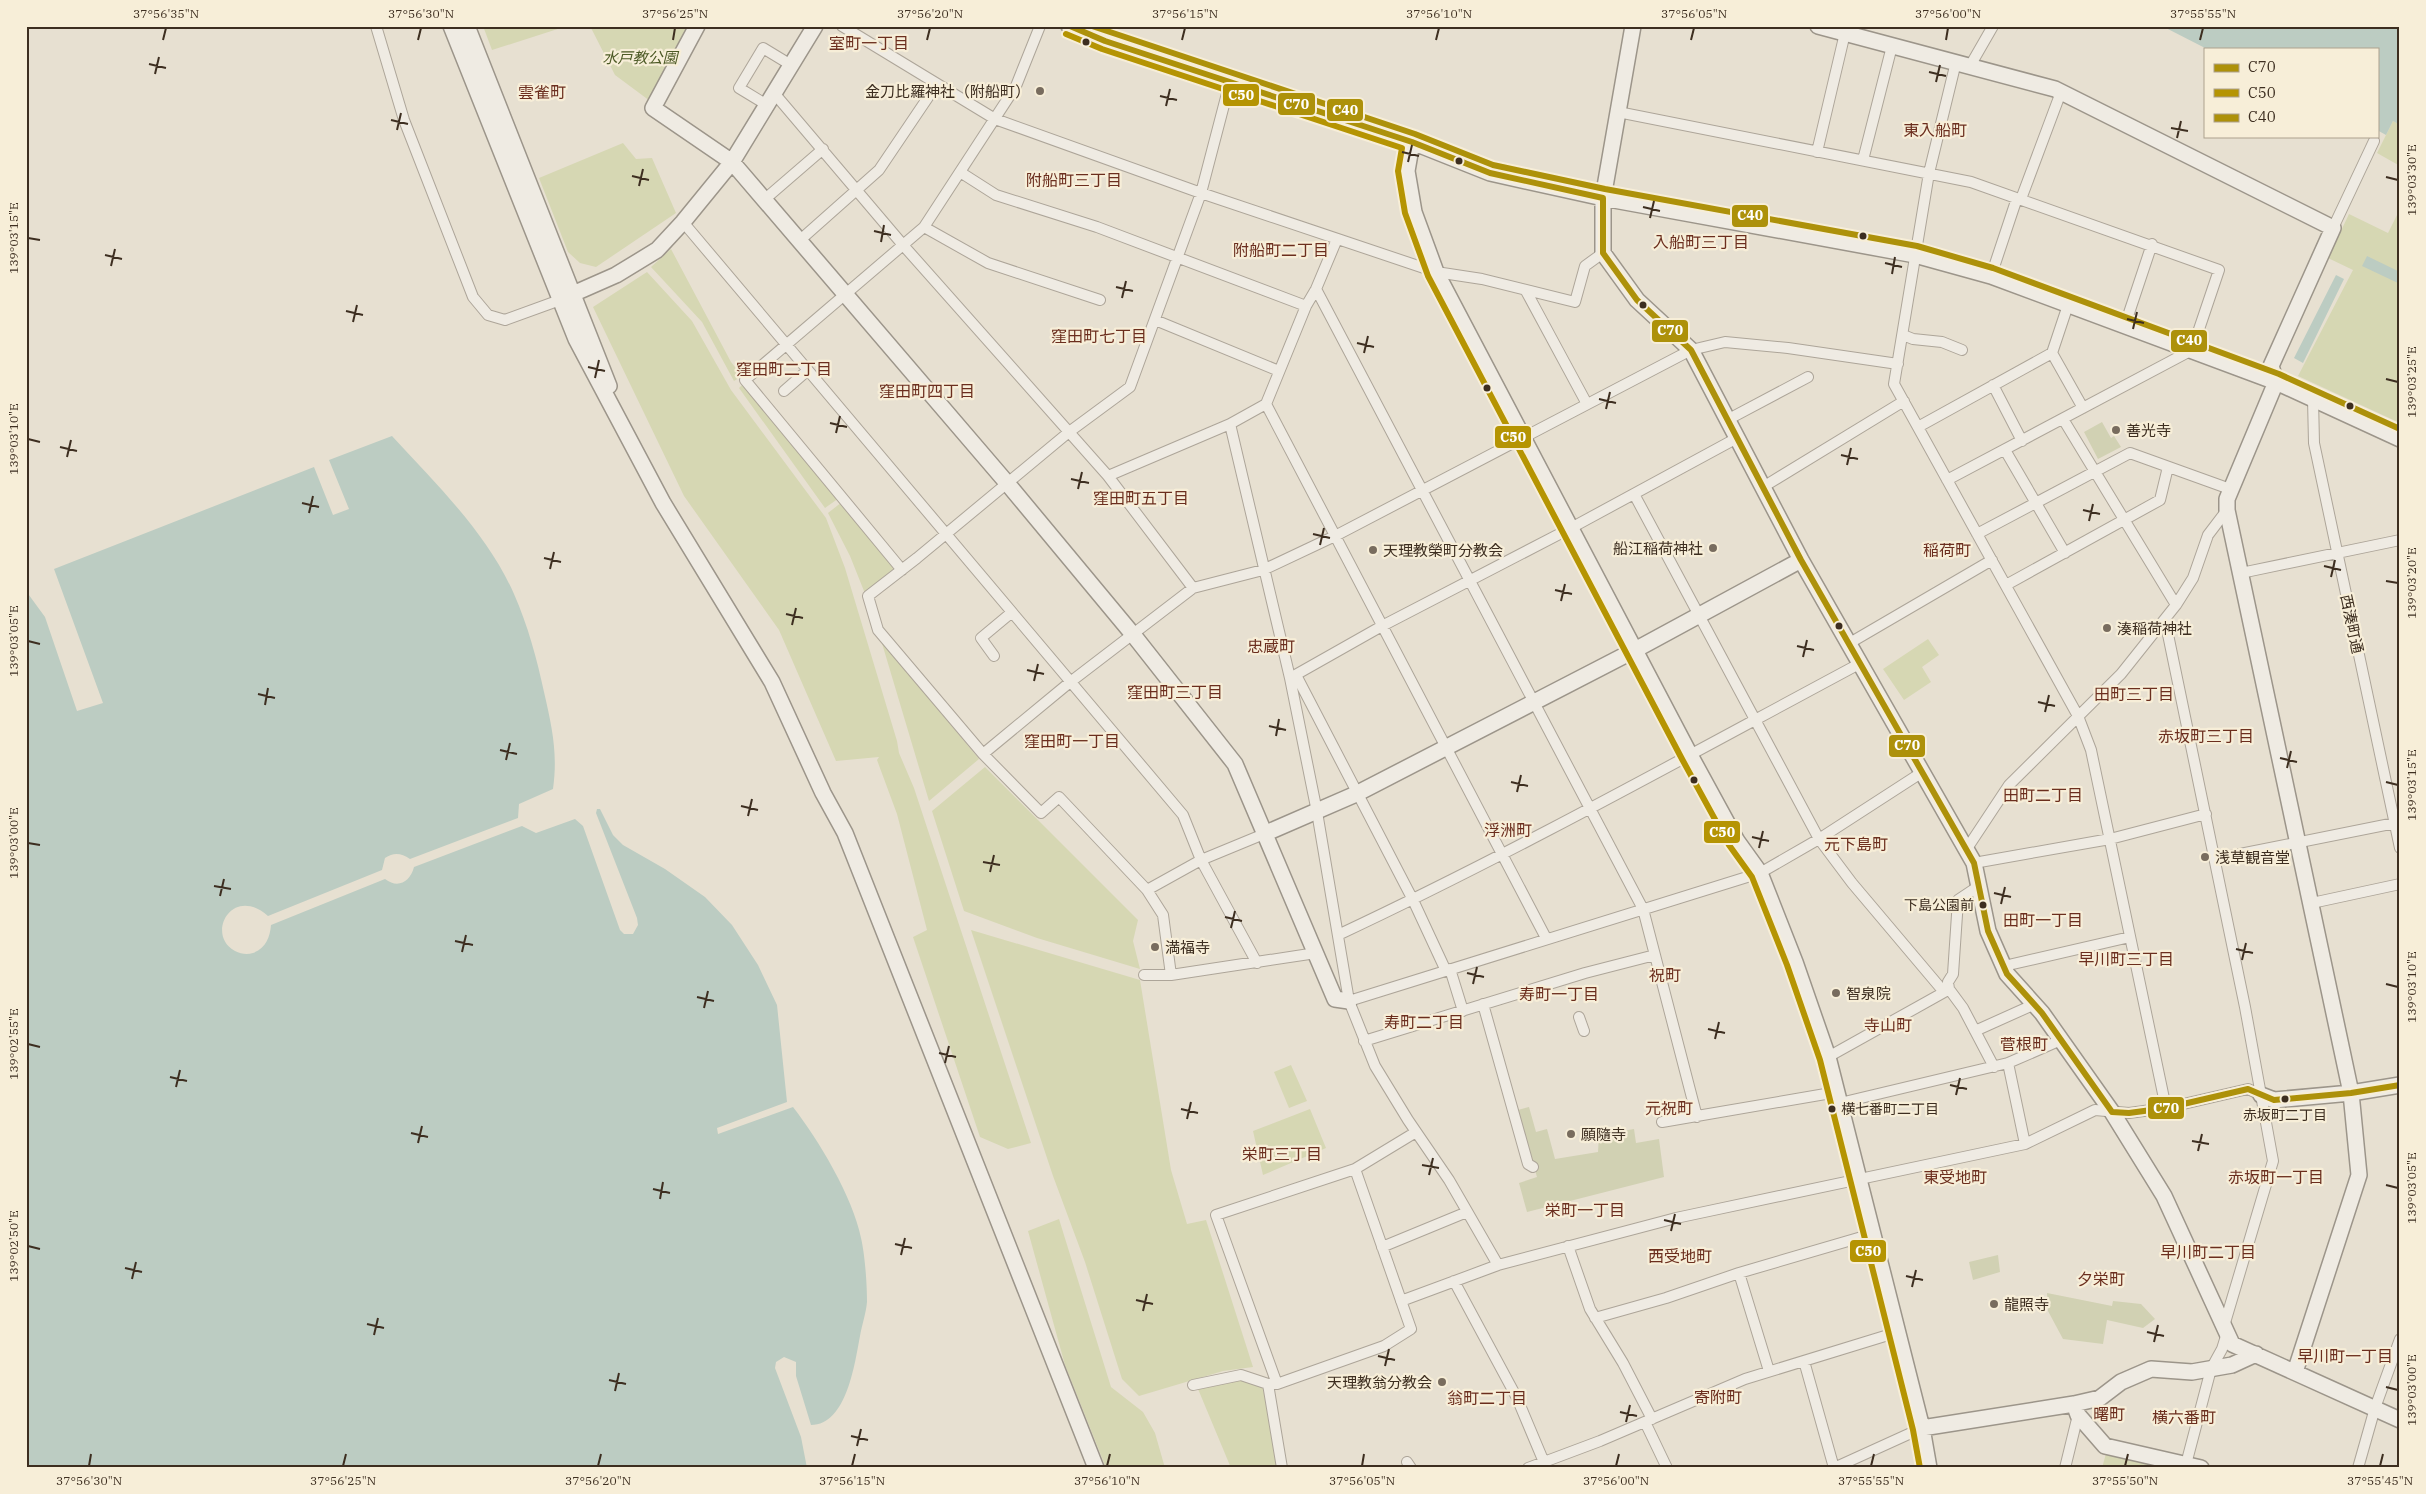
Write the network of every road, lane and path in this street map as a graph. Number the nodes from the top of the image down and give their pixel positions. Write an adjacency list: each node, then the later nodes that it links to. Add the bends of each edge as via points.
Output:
1 (376, 26): 50 (street, via 404,120 473,297 488,316 505,320)
2 (450, 26): 50 (street)
3 (467, 26): 50 (street)
4 (697, 26): 27 (street, via 653,108)
5 (815, 26): 15 (street)
6 (842, 26): 17 (street)
7 (1040, 26): 21 (street, via 1016,86)
8 (1069, 26): 16 (street)
9 (1633, 26): 20 (street)
10 (1818, 26): 12 (street)
11 (1993, 26): 14 (street)
12 (1845, 33): 13 (street); 25 (street)
13 (1892, 46): 14 (street); 26 (street)
14 (1963, 64): 18 (street); 29 (street)
15 (791, 65): 19 (street); 19 (street, via 763,48 739,88)
16 (1230, 82): 23 (street); 31 (street)
17 (937, 84): 21 (street); 30 (street, via 884,165)
18 (2061, 92): 33 (street); 37 (street)
19 (771, 99): 24 (street); 27 (street)
20 (1618, 112): 25 (street); 32 (street)
21 (995, 119): 28 (street); 31 (street)
22 (2374, 141): 37 (street)
23 (1412, 142): 32 (street, via 1490,173); 45 (street, via 1407,171 1414,212)
24 (823, 149): 30 (street); 34 (street)
25 (1817, 152): 26 (street)
26 (1863, 160): 29 (street)
27 (732, 162): 34 (street); 35 (street)
28 (960, 172): 36 (street); 44 (street, via 996,195)
29 (1929, 173): 33 (street, via 1971,182); 43 (street)
30 (856, 189): 39 (street); 41 (street)
31 (1201, 193): 38 (street); 44 (street)
32 (1603, 198): 42 (street); 43 (street)
33 (2019, 199): 40 (street); 46 (street)
34 (764, 200): 39 (street)
35 (683, 222): 50 (street, via 657,250 616,275); 57 (street)
36 (924, 227): 41 (street); 51 (street, via 988,263)
37 (2333, 228): 66 (street, via 2272,366)
38 (1337, 239): 45 (street); 47 (street)
39 (799, 241): 49 (street)
40 (2152, 244): 55 (street); 60 (street, via 2219,270)
41 (903, 245): 49 (street); 78 (street)
42 (1603, 253): 48 (street, via 1585,266 1575,302); 58 (street, via 1637,300)
43 (1915, 255): 46 (street); 56 (street)
44 (1177, 257): 53 (street); 54 (street)
45 (1436, 272): 48 (street, via 1482,279); 79 (street)
46 (1991, 276): 52 (street)
47 (1316, 289): 53 (street); 90 (street)
48 (1526, 291): 72 (street)
49 (845, 293): 57 (street); 88 (street)
50 (567, 297): 214 (street, via 576,339 632,448 772,682 845,833)
51 (1100, 300)
52 (2068, 305): 55 (street); 61 (street)
53 (1306, 306): 64 (street)
54 (1155, 320): 64 (street); 78 (street, via 1130,387)
55 (2125, 325): 60 (street)
56 (1903, 335): 59 (street, via 1942,342); 62 (street)
57 (787, 345): 63 (street); 105 (street, via 745,380)
58 (1691, 350): 62 (street, via 1725,342); 72 (street); 75 (street)
59 (1962, 350)
60 (2192, 350): 66 (street); 73 (street)
61 (2052, 353): 67 (street); 73 (street)
62 (1898, 364): 70 (street, via 1894,384)
63 (808, 370): 68 (street); 97 (street)
64 (1279, 371): 71 (street)
65 (1808, 377): 75 (street)
66 (2276, 382): 69 (street); 91 (street)
67 (1992, 385): 77 (street); 82 (street)
68 (784, 391)
69 (2313, 399): 81 (street); 102 (street, 西湊町通, via 2314,443)
70 (1904, 401): 77 (street); 89 (street)
71 (1266, 404): 76 (street); 99 (street)
72 (1587, 404): 79 (street)
73 (2083, 408): 74 (street)
74 (2063, 419): 82 (street); 85 (street)
75 (1727, 420): 80 (street)
76 (1230, 424): 86 (street); 106 (street)
77 (1918, 427): 87 (street)
78 (1069, 432): 86 (street); 88 (street)
79 (1523, 436): 90 (street); 96 (street)
80 (1737, 438): 89 (street); 92 (street)
81 (2400, 439)
82 (2022, 441): 83 (street)
83 (2005, 450): 87 (street); 93 (street)
84 (2168, 467): 85 (street, via 2130,453); 91 (street); 95 (street, via 2160,500)
85 (2094, 471): 93 (street); 95 (street)
86 (1108, 476): 110 (street)
87 (1948, 480): 98 (street)
88 (1007, 483): 97 (street); 116 (street)
89 (1762, 487): 103 (street)
90 (1423, 489): 99 (street); 108 (street)
91 (2230, 489): 94 (street)
92 (1634, 494): 96 (street); 113 (street)
93 (2036, 503): 98 (street); 101 (street)
94 (2227, 510): 107 (street); 111 (street, via 2208,535 2193,578)
95 (2123, 519): 101 (street); 111 (street)
96 (1571, 528): 108 (street); 118 (street)
97 (945, 534): 105 (street); 112 (street)
98 (1977, 534): 104 (street)
99 (1336, 536): 106 (street); 115 (street)
100 (2400, 540): 102 (street)
101 (2065, 553): 109 (street)
102 (2338, 554): 107 (street); 134 (street, 西湊町通)
103 (1801, 560): 113 (street); 117 (street)
104 (1992, 560): 109 (street); 117 (street)
105 (902, 570): 127 (street, via 868,596 878,630)
106 (1263, 570): 110 (street); 121 (street)
107 (2241, 572): 138 (street)
108 (1470, 580): 115 (street); 123 (street)
109 (2006, 585): 124 (street)
110 (1193, 588): 116 (street)
111 (2176, 606): 114 (street)
112 (1011, 613): 119 (street, via 981,638); 122 (street)
113 (1699, 614): 118 (street); 125 (street)
114 (2165, 620): 124 (street, via 2120,674); 133 (street)
115 (1382, 626): 121 (street); 126 (street)
116 (1134, 635): 122 (street); 135 (street, via 1235,764)
117 (1848, 644): 120 (street)
118 (1635, 650): 123 (street); 128 (street)
119 (994, 656)
120 (1859, 664): 125 (street); 129 (street)
121 (1293, 676): 130 (street); 132 (street)
122 (1070, 683): 127 (street); 143 (street, via 1182,815)
123 (1534, 701): 126 (street); 131 (street)
124 (2078, 716): 137 (street, via 2091,750); 140 (street, via 2009,785)
125 (1755, 720): 128 (street); 136 (street)
126 (1446, 747): 130 (street); 141 (street)
127 (983, 754): 148 (street, via 1040,813 1059,797)
128 (1690, 755): 131 (street); 145 (street, via 1737,841)
129 (1921, 773): 136 (street); 140 (street)
130 (1356, 794): 132 (street); 149 (street)
131 (1590, 807): 141 (street); 151 (street)
132 (1317, 812): 135 (street); 152 (street)
133 (2206, 814): 137 (street); 142 (street)
134 (2397, 823): 138 (street); 139 (street, 西湊町通)
135 (1264, 834): 143 (street); 155 (street)
136 (1819, 839): 145 (street); 162 (street, via 1852,883)
137 (2110, 840): 144 (street); 153 (street)
138 (2300, 844): 142 (street); 150 (street)
139 (2400, 848)
140 (1966, 850): 144 (street)
141 (1502, 853): 149 (street); 154 (street)
142 (2215, 859): 177 (street)
143 (1201, 860): 148 (street); 157 (street)
144 (1974, 863): 147 (street)
145 (1760, 873): 151 (street); 172 (street, via 1796,962)
146 (2400, 884): 150 (street)
147 (1979, 886): 158 (street, via 1988,931); 162 (street, via 1958,900 1953,974)
148 (1147, 890): 161 (street, via 1163,915)
149 (1413, 900): 152 (street); 159 (street)
150 (2312, 903): 176 (street)
151 (1643, 909): 154 (street); 156 (street)
152 (1338, 935): 163 (street)
153 (2130, 937): 158 (street); 179 (street)
154 (1546, 938): 159 (street)
155 (1316, 953): 157 (street); 163 (street, via 1336,999)
156 (1655, 955): 164 (street); 181 (street)
157 (1257, 963): 161 (street)
158 (2004, 966): 165 (street, via 2007,974)
159 (1448, 970): 163 (street); 166 (street)
160 (1144, 975): 161 (street)
161 (1171, 975)
162 (1946, 991): 168 (street); 172 (street)
163 (1349, 1001): 171 (street)
164 (1483, 1004): 166 (street); 185 (street, via 1528,1164)
165 (2035, 1004): 168 (street); 170 (street)
166 (1463, 1011): 171 (street)
167 (1579, 1018): 169 (street)
168 (1975, 1031): 174 (street)
169 (1584, 1032)
170 (2062, 1040): 173 (street); 180 (street)
171 (1364, 1041): 183 (street, via 1375,1066)
172 (1828, 1058): 178 (street)
173 (2008, 1063): 174 (street); 184 (street)
174 (1994, 1067): 178 (street)
175 (2400, 1085): 176 (street)
176 (2351, 1093): 177 (street, via 2274,1100); 204 (street, via 2359,1175)
177 (2261, 1095): 179 (street, via 2248,1089); 197 (street, via 2273,1161)
178 (1839, 1098): 181 (street); 187 (street)
179 (2166, 1108): 180 (street)
180 (2112, 1112): 184 (street, via 2095,1110); 197 (street, via 2164,1196)
181 (1697, 1117): 182 (street)
182 (1662, 1122)
183 (1416, 1132): 186 (street); 188 (street)
184 (2025, 1144): 187 (street)
185 (1533, 1167)
186 (1355, 1168): 191 (street); 205 (street, via 1216,1215)
187 (1858, 1180): 189 (street); 190 (street, via 1679,1217)
188 (1467, 1212): 191 (street); 192 (street)
189 (1872, 1234): 193 (street); 198 (street)
190 (1568, 1246): 192 (street); 196 (street)
191 (1382, 1247): 195 (street)
192 (1498, 1265): 194 (street)
193 (1739, 1272): 196 (street); 203 (street)
194 (1454, 1281): 195 (street); 212 (street, via 1517,1398)
195 (1401, 1301): 205 (street, via 1411,1329 1384,1346)
196 (1596, 1318): 209 (street, via 1623,1363)
197 (2226, 1329): 200 (street, via 2232,1344); 202 (street, via 2222,1349)
198 (1898, 1332): 201 (street); 211 (street)
199 (2400, 1339): 207 (street)
200 (2256, 1354): 202 (street, via 2232,1365); 204 (street)
201 (1804, 1361): 203 (street); 218 (street)
202 (2211, 1369): 208 (street, via 2192,1372 2151,1369 2121,1382); 213 (street)
203 (1770, 1371): 209 (street)
204 (2295, 1372): 207 (street)
205 (1272, 1384): 206 (street, via 1241,1375); 215 (street)
206 (1194, 1385)
207 (2375, 1408): 210 (street); 221 (street)
208 (2076, 1410): 211 (street); 213 (street, via 2106,1446); 220 (street)
209 (1649, 1420): 212 (street); 217 (street)
210 (2400, 1420)
211 (1922, 1428): 218 (street); 219 (street)
212 (1545, 1465): 216 (street)
213 (2191, 1467)
214 (1096, 1468)
215 (1282, 1468)
216 (1528, 1468)
217 (1667, 1468)
218 (1834, 1468)
219 (1928, 1468)
220 (2065, 1468)
221 (2358, 1468)

